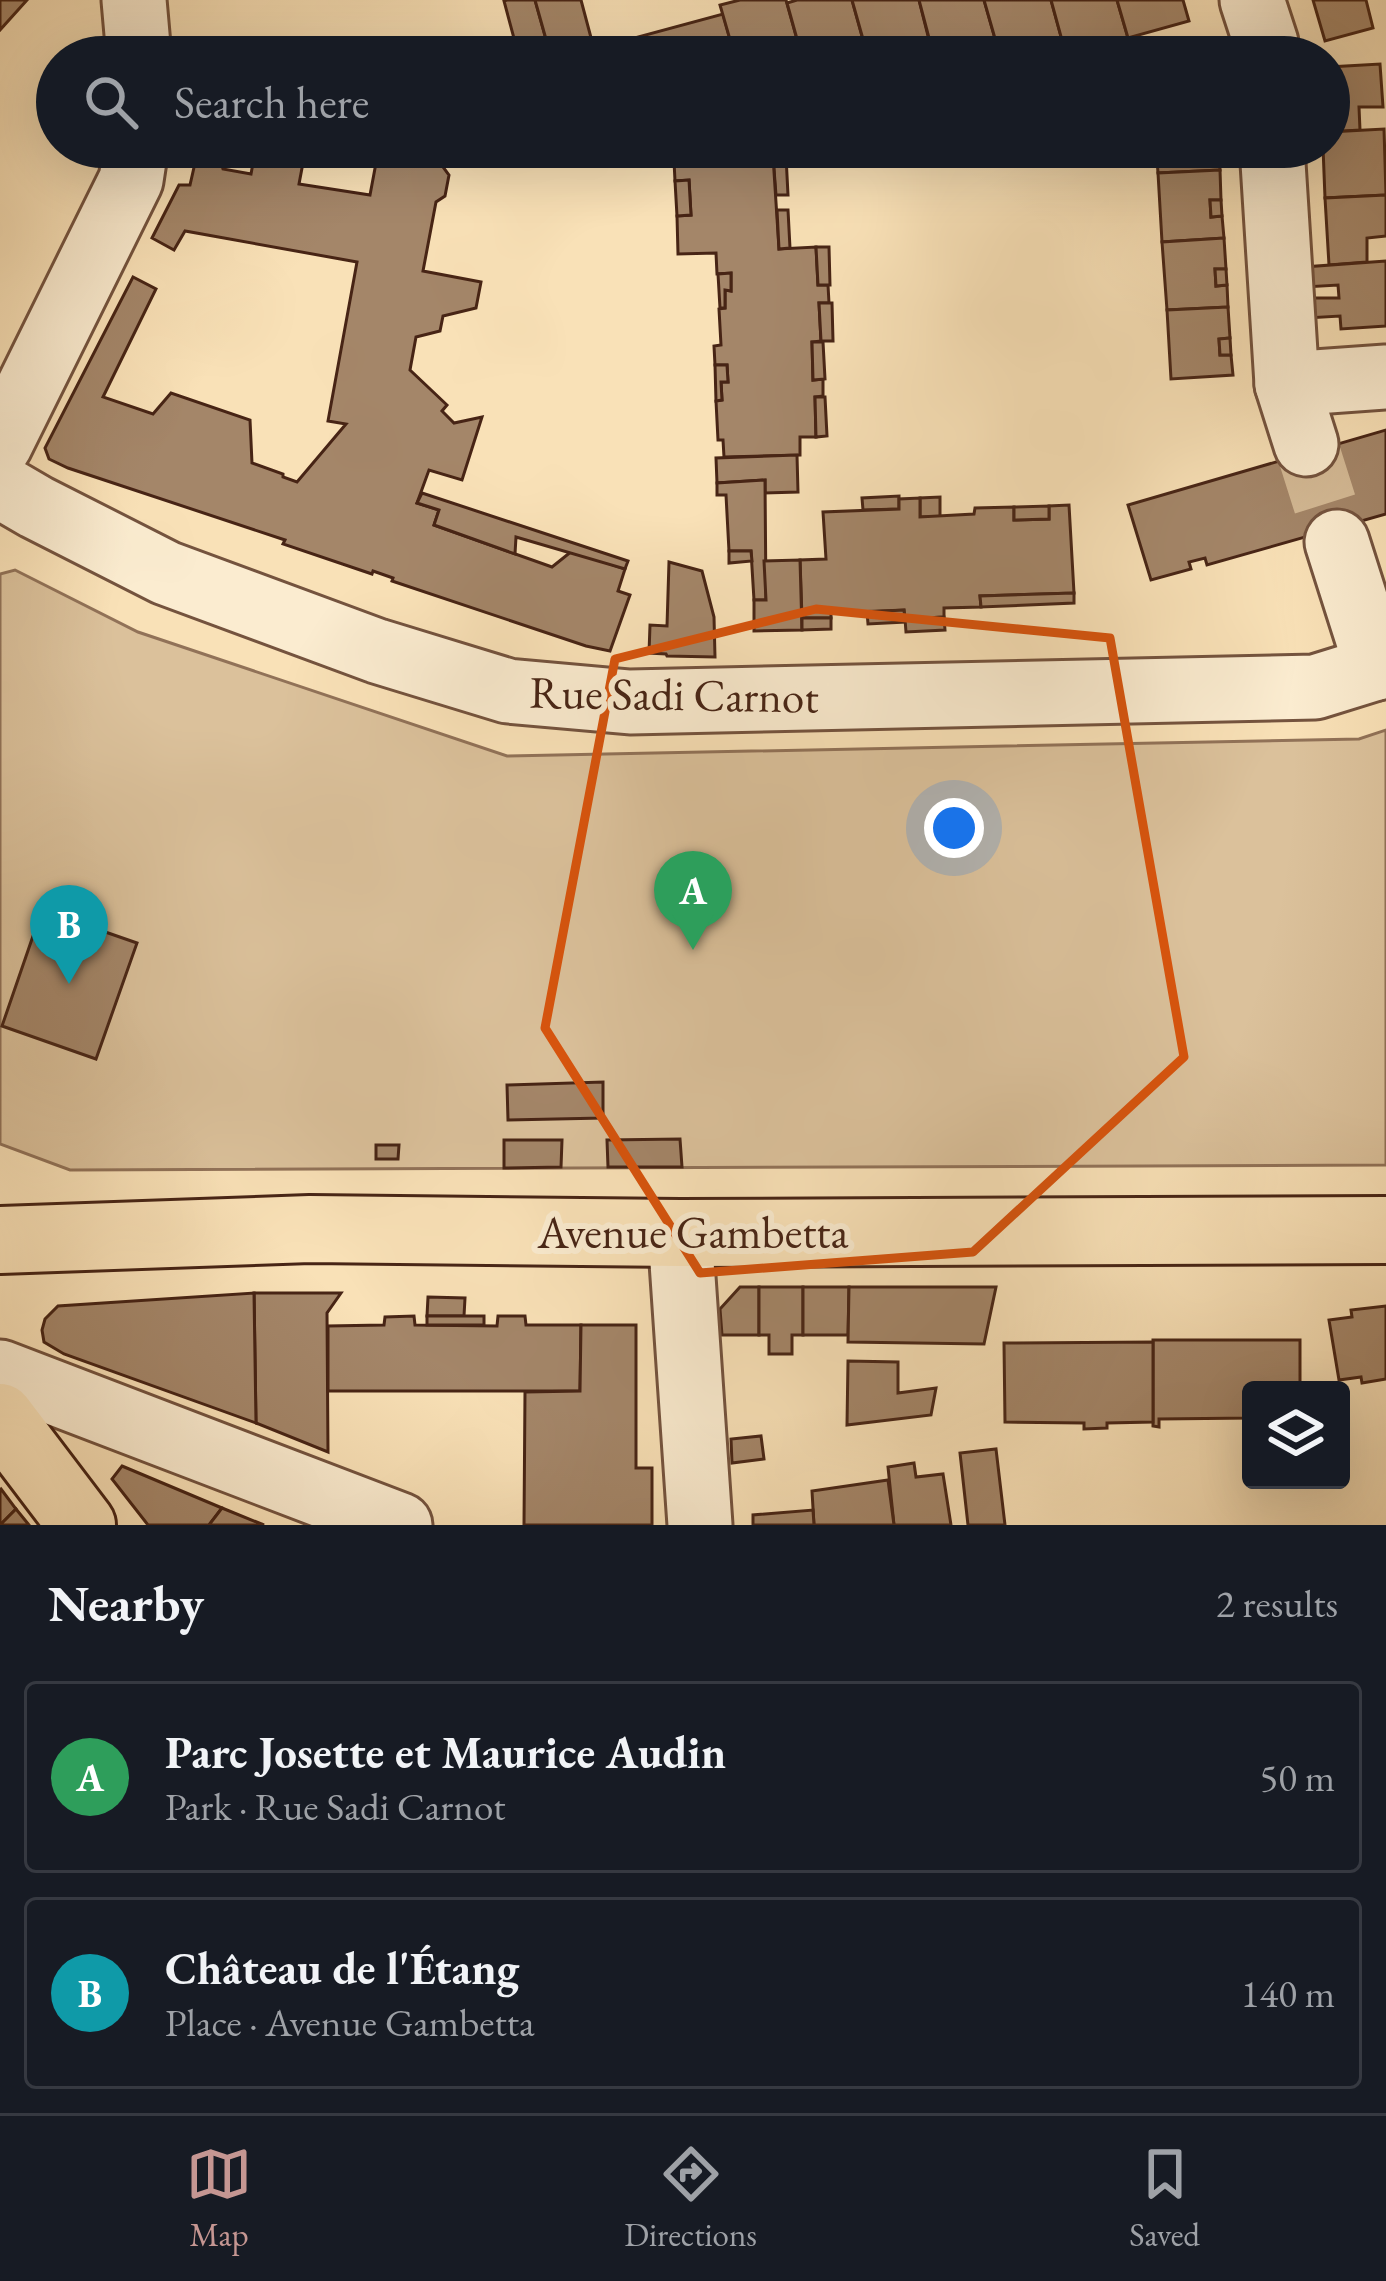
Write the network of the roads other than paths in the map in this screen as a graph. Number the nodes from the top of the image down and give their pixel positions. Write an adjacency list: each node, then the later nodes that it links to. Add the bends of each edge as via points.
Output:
1 (134, 0): 3 (street)
2 (1252, 0): 4 (street)
3 (137, 36)
4 (1264, 36)
5 (133, 168): 10 (street)
6 (1274, 168): 8 (street)
7 (1386, 377): 8 (street)
8 (1287, 384): 9 (street)
9 (1306, 444)
10 (0, 445)
11 (0, 486): 13 (street, Rue Sadi Carnot, via 166,573 508,692 630,702 1315,687)
12 (1337, 542): 13 (street)
13 (1381, 667)
14 (1386, 1230): 15 (main road, Avenue Gambetta)
15 (680, 1233): 16 (main road, Avenue Gambetta, via 310,1229); 21 (street)
16 (0, 1240)
17 (0, 1372): 20 (street)
18 (0, 1418): 19 (main road)
19 (82, 1525)
20 (400, 1525)
21 (700, 1525)

